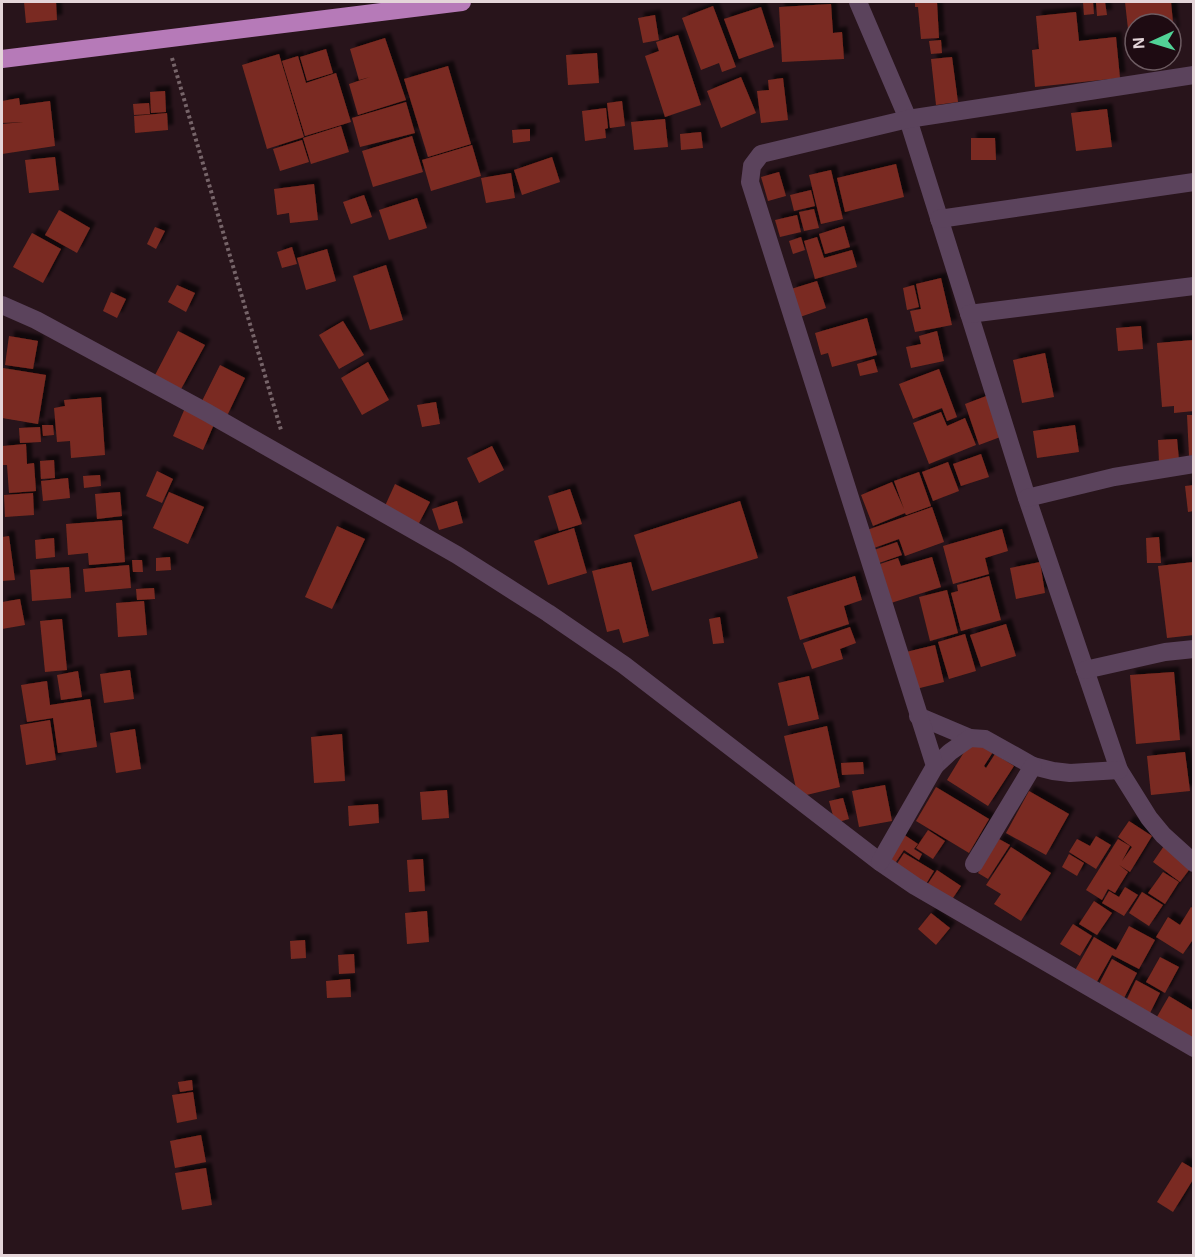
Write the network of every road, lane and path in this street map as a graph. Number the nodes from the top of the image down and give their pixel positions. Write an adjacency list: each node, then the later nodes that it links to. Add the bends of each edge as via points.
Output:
1 (462, 2): 3 (highway)
2 (858, 2): 6 (street)
3 (166, 39): 4 (highway); 12 (path)
4 (2, 59)
5 (1194, 75): 6 (street)
6 (908, 119): 8 (street); 17 (street, via 761,154 752,166 750,182)
7 (1194, 182): 8 (street)
8 (939, 219): 11 (street)
9 (1194, 286): 11 (street)
10 (2, 304): 12 (street)
11 (969, 314): 14 (street)
12 (290, 460): 22 (street, via 457,555 549,613 624,665)
13 (1194, 464): 14 (street, via 1114,477)
14 (1027, 498): 16 (street)
15 (1194, 649): 16 (street)
16 (1085, 669): 21 (street)
17 (918, 716): 18 (street); 19 (street)
18 (970, 738): 19 (street); 20 (street, via 985,738)
19 (935, 766): 22 (street)
20 (1033, 766): 21 (street, via 1070,773); 24 (street)
21 (1119, 770): 23 (street, via 1149,818)
22 (880, 862): 25 (street)
23 (1194, 863)
24 (974, 864)
25 (1194, 1048)

